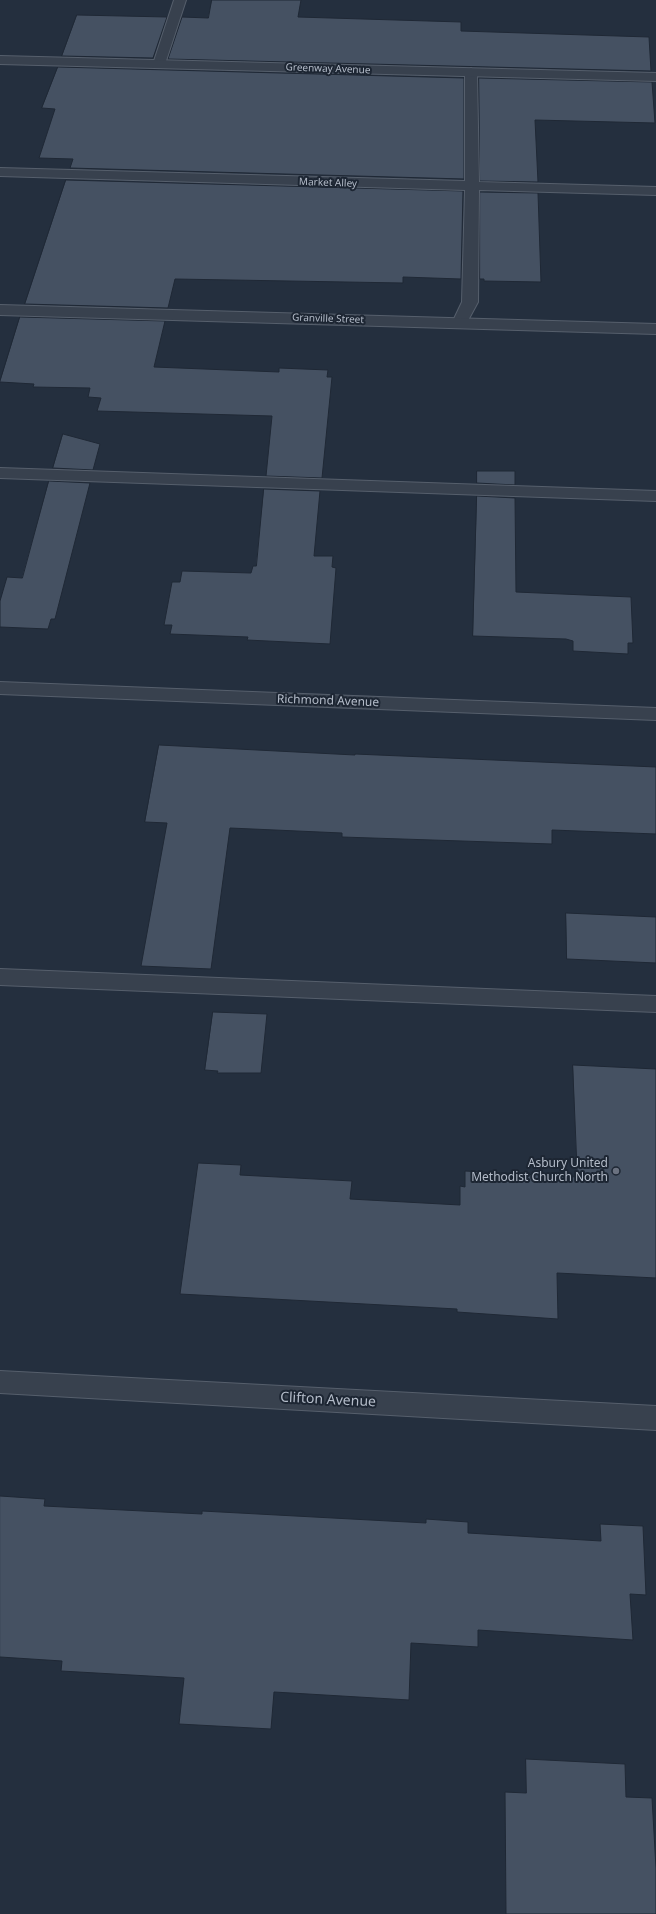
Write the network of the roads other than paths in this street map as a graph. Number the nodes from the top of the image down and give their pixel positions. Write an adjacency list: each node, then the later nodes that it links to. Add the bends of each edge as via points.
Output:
1 (180, 0): 3 (street)
2 (0, 60): 3 (street, Greenway Avenue)
3 (159, 64): 4 (street, Greenway Avenue)
4 (471, 72): 5 (street, Greenway Avenue); 7 (street)
5 (656, 77)
6 (0, 172): 7 (street, Market Alley)
7 (472, 187): 8 (street, Market Alley); 10 (street, via 470,302)
8 (656, 191)
9 (0, 310): 10 (street, Granville Street)
10 (460, 324): 11 (street, Granville Street)
11 (656, 329)
12 (0, 473): 13 (street)
13 (656, 496)
14 (0, 688): 15 (street, Richmond Avenue)
15 (656, 714)
16 (0, 978): 17 (street)
17 (656, 1004)
18 (0, 1382): 19 (street, Clifton Avenue)
19 (656, 1418)

